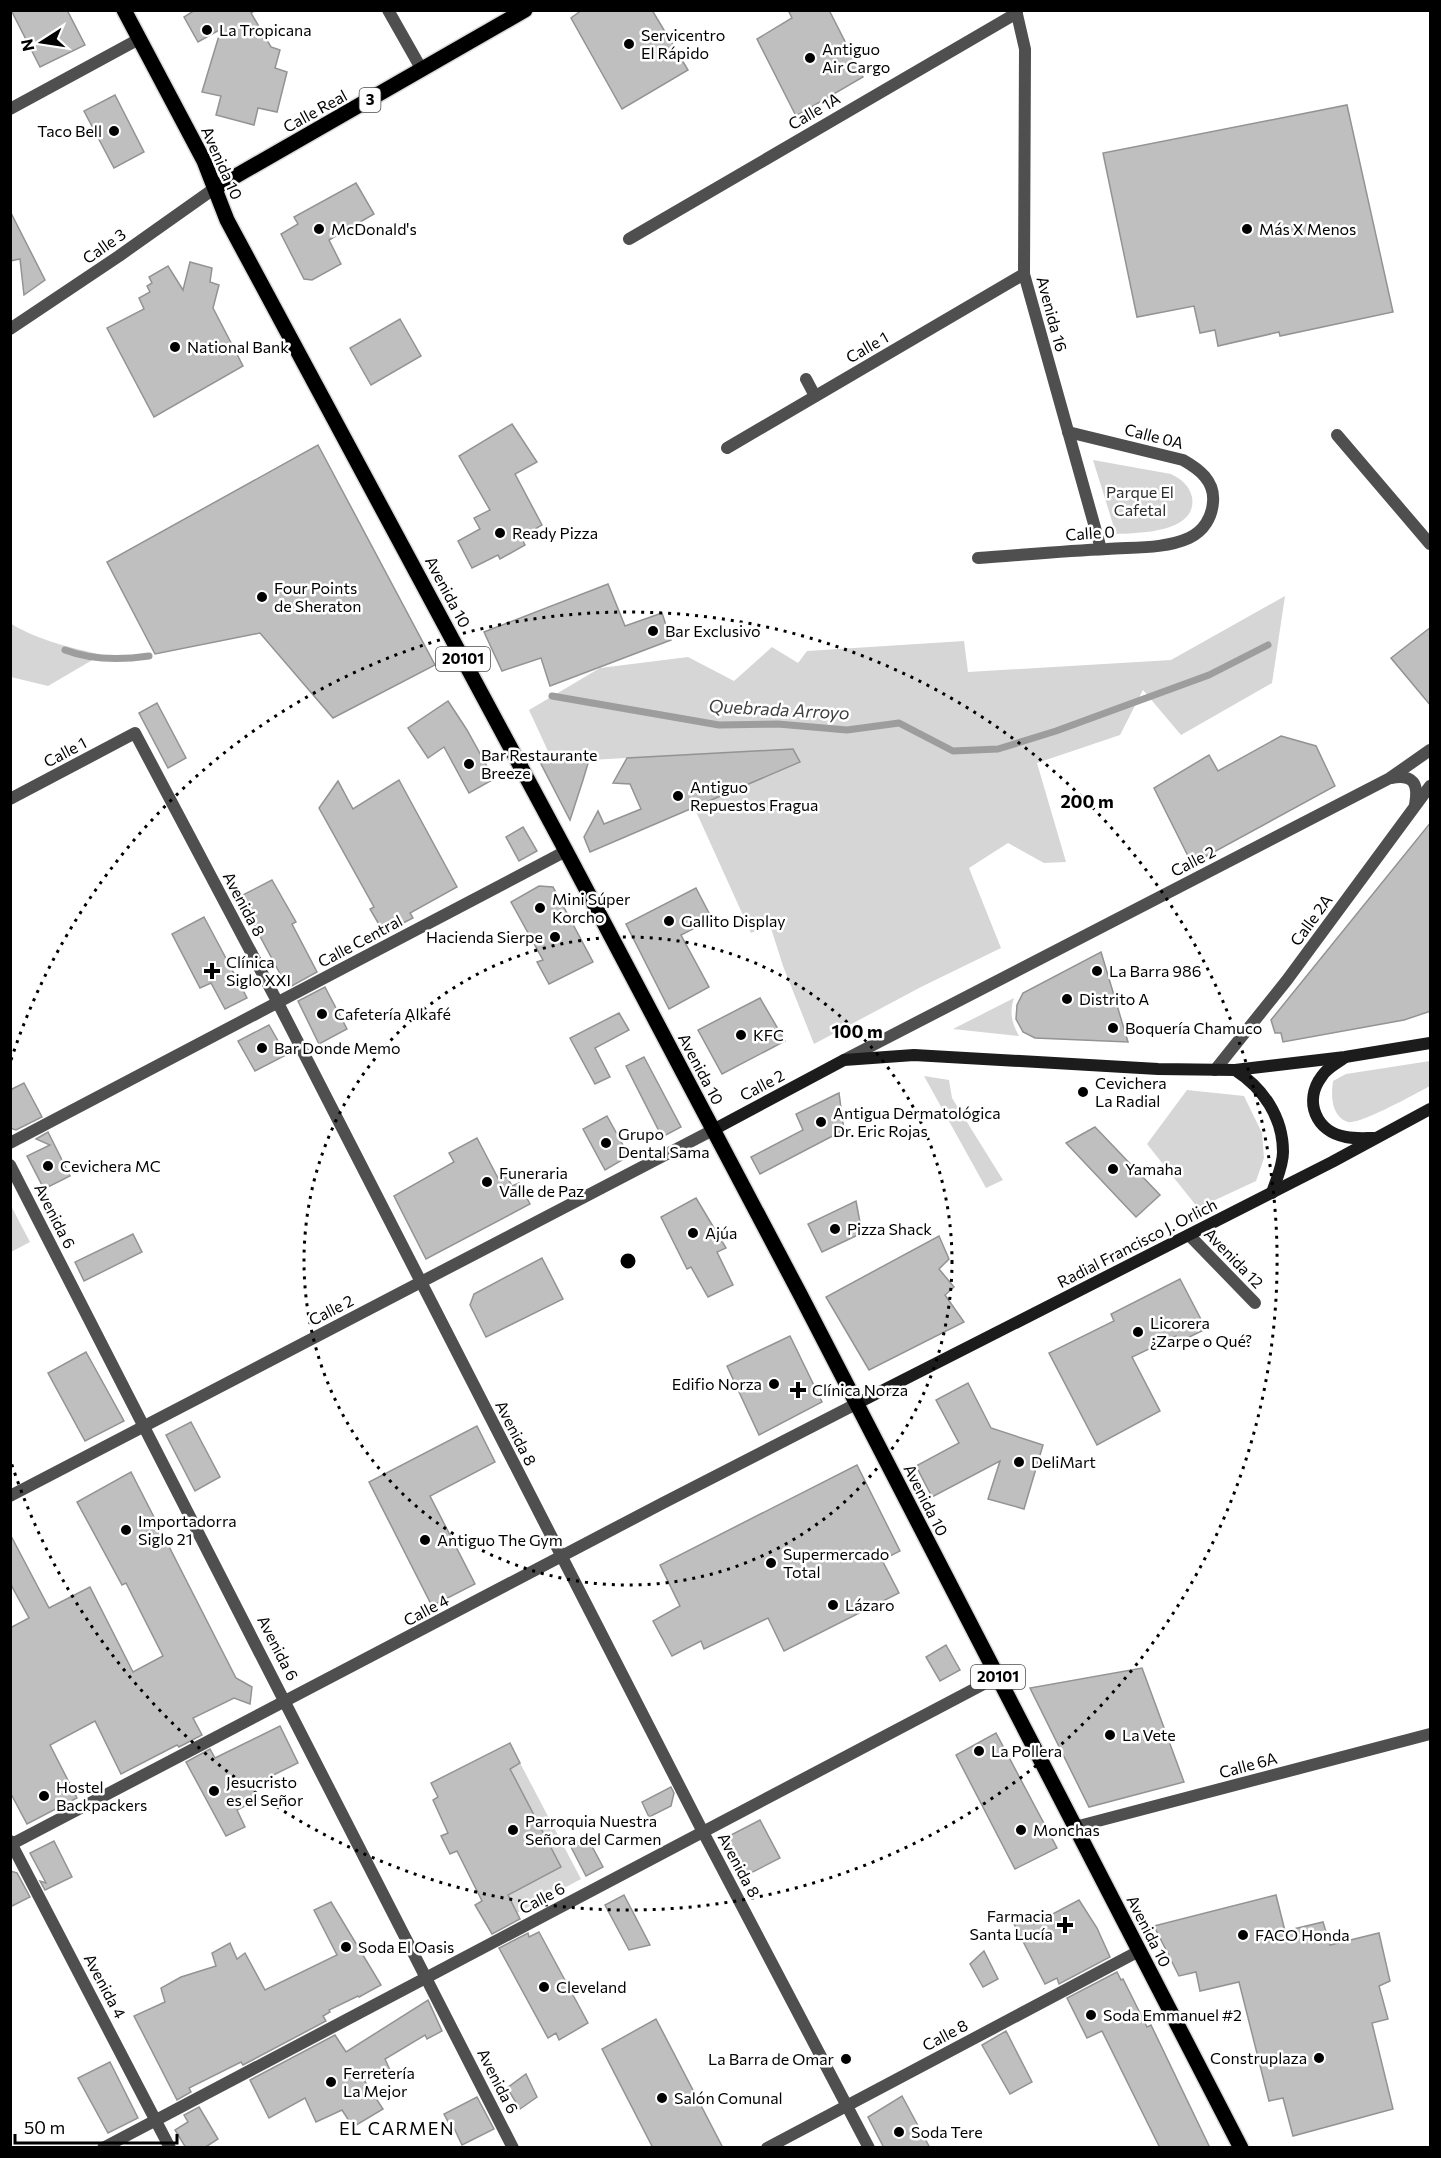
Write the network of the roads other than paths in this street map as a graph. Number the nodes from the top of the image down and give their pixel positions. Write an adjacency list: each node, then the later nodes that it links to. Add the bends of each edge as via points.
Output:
1 (123, 10): 5 (main road, Avenida 10)
2 (388, 10): 6 (street)
3 (525, 10): 6 (main road, Calle Real / 3)
4 (1016, 11): 9 (street, Calle 1A); 10 (street, Avenida 16, via 1025,49)
5 (139, 39): 7 (street); 8 (main road, Avenida 10)
6 (422, 70): 8 (main road, Calle Real / 3)
7 (10, 109)
8 (215, 188): 11 (street, Calle 3); 27 (main road, Avenida 10 / 20101, via 227,220)
9 (629, 239)
10 (1024, 274): 13 (street, Calle 1); 14 (street, Avenida 16)
11 (10, 329)
12 (806, 379): 13 (street)
13 (815, 396): 16 (street, Calle 1)
14 (1068, 432): 17 (street, Calle 0A, via 1183,460 1199,469 1209,481); 19 (street, Avenida 16)
15 (1337, 435): 18 (street)
16 (727, 448)
17 (1214, 497): 19 (street, Calle 0, via 1205,526 1190,537 1154,546)
18 (1431, 544)
19 (1101, 549): 20 (street, Calle 0)
20 (978, 558)
21 (135, 733): 25 (street, Calle 1); 28 (street, Avenida 8)
22 (1431, 750): 23 (street, Calle 2)
23 (1390, 778): 26 (street, via 1409,777 1414,783); 31 (street, Calle 2)
24 (1431, 786): 26 (street, Calle 2A)
25 (10, 799)
26 (1414, 809): 32 (street, Calle 2A)
27 (566, 851): 28 (street, Calle Central); 35 (main road, Avenida 10 / 20101)
28 (278, 1003): 37 (street, Calle Central); 41 (street, Avenida 8)
29 (1431, 1043): 30 (main road)
30 (1345, 1057): 33 (main road); 36 (main road, via 1320,1078 1312,1105 1315,1116 1334,1133)
31 (844, 1060): 32 (main road, via 914,1055); 35 (main road, Calle 2)
32 (1215, 1070): 33 (main road)
33 (1235, 1070): 39 (main road, via 1259,1091 1279,1128 1283,1152)
34 (1431, 1109): 36 (main road, Radial Francisco J. Orlich)
35 (713, 1130): 41 (street, Calle 2); 43 (main road, Avenida 10 / 20101)
36 (1376, 1138): 39 (main road, Radial Francisco J. Orlich)
37 (10, 1143)
38 (10, 1165): 44 (street, Avenida 6)
39 (1272, 1193): 40 (main road, Radial Francisco J. Orlich)
40 (1189, 1235): 42 (street, Avenida 12); 43 (main road, Radial Francisco J. Orlich)
41 (420, 1283): 44 (street, Calle 2); 46 (street, Avenida 8)
42 (1255, 1304)
43 (856, 1404): 46 (street, Calle 4); 47 (main road, Avenida 10 / 20101)
44 (145, 1425): 45 (street, Calle 2); 48 (street, Avenida 6)
45 (10, 1496)
46 (562, 1557): 48 (street, Calle 4); 51 (street, Avenida 8)
47 (998, 1677): 50 (main road, Avenida 10 / 20101); 51 (street, Calle 6)
48 (286, 1702): 52 (street, Calle 4); 54 (street, Avenida 6)
49 (1431, 1734): 50 (street, Calle 6A)
50 (1075, 1827): 53 (main road, Avenida 10 / 20101)
51 (703, 1832): 54 (street, Calle 6); 55 (street, Avenida 8)
52 (11, 1843): 56 (street, Avenida 4)
53 (1139, 1951): 55 (street, Calle 8); 57 (main road, Avenida 10 / 20101)
54 (427, 1977): 56 (street, Calle 6); 60 (street, Avenida 6)
55 (847, 2106): 61 (street, Calle 8); 62 (street, Avenida 8)
56 (156, 2121): 58 (street, Calle 6); 59 (street, Avenida 4)
57 (1241, 2145)
58 (103, 2148)
59 (170, 2148)
60 (513, 2148)
61 (767, 2148)
62 (869, 2148)

